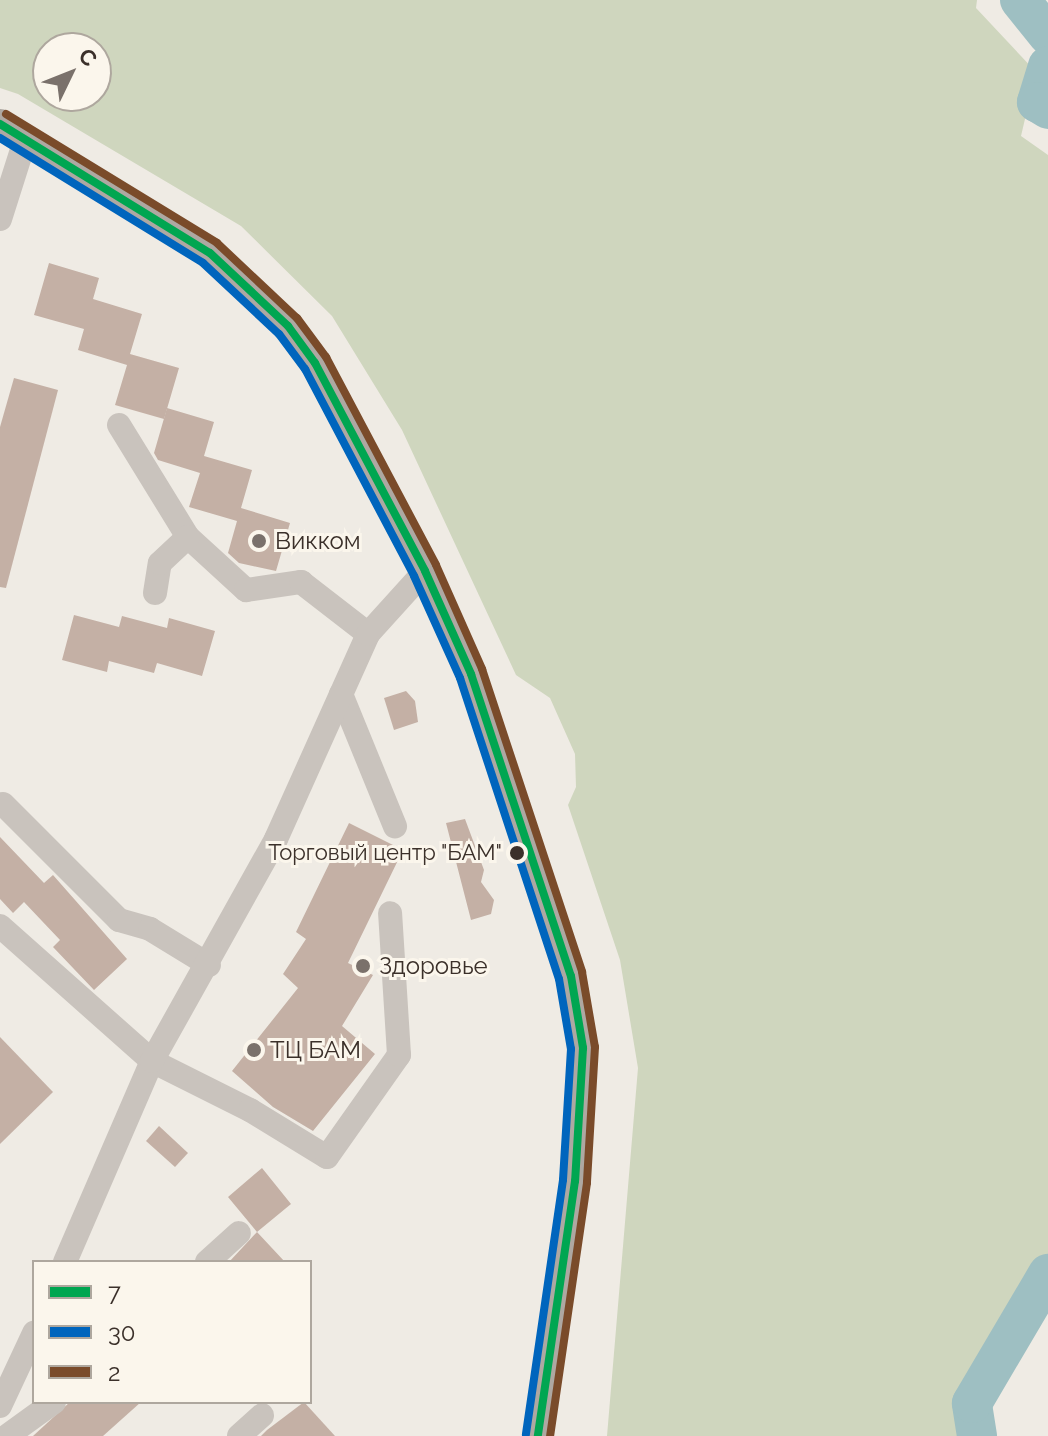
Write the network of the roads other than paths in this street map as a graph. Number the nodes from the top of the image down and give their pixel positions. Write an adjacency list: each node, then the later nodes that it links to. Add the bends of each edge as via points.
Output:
1 (13, 130): 2 (street); 5 (main road, via 210,253 261,295 315,363)
2 (0, 219)
3 (119, 425): 4 (street)
4 (188, 537): 6 (street, via 160,563); 7 (street, via 246,590 301,582)
5 (425, 571): 7 (street); 24 (main road, via 471,674 557,932 571,976 583,1048 575,1181)
6 (155, 593)
7 (368, 634): 8 (street)
8 (341, 694): 10 (street); 13 (street, via 276,839)
9 (3, 804): 13 (street, via 119,920 150,929)
10 (395, 826)
11 (390, 913): 14 (street, via 399,1055 327,1157 250,1110)
12 (0, 926): 14 (street)
13 (209, 965): 14 (street)
14 (152, 1061): 16 (street)
15 (239, 1233): 17 (street)
16 (66, 1260)
17 (209, 1260)
18 (32, 1337): 20 (street)
19 (51, 1404): 22 (street)
20 (0, 1406)
21 (262, 1415): 23 (street)
22 (7, 1436)
23 (239, 1436)
24 (538, 1436)

